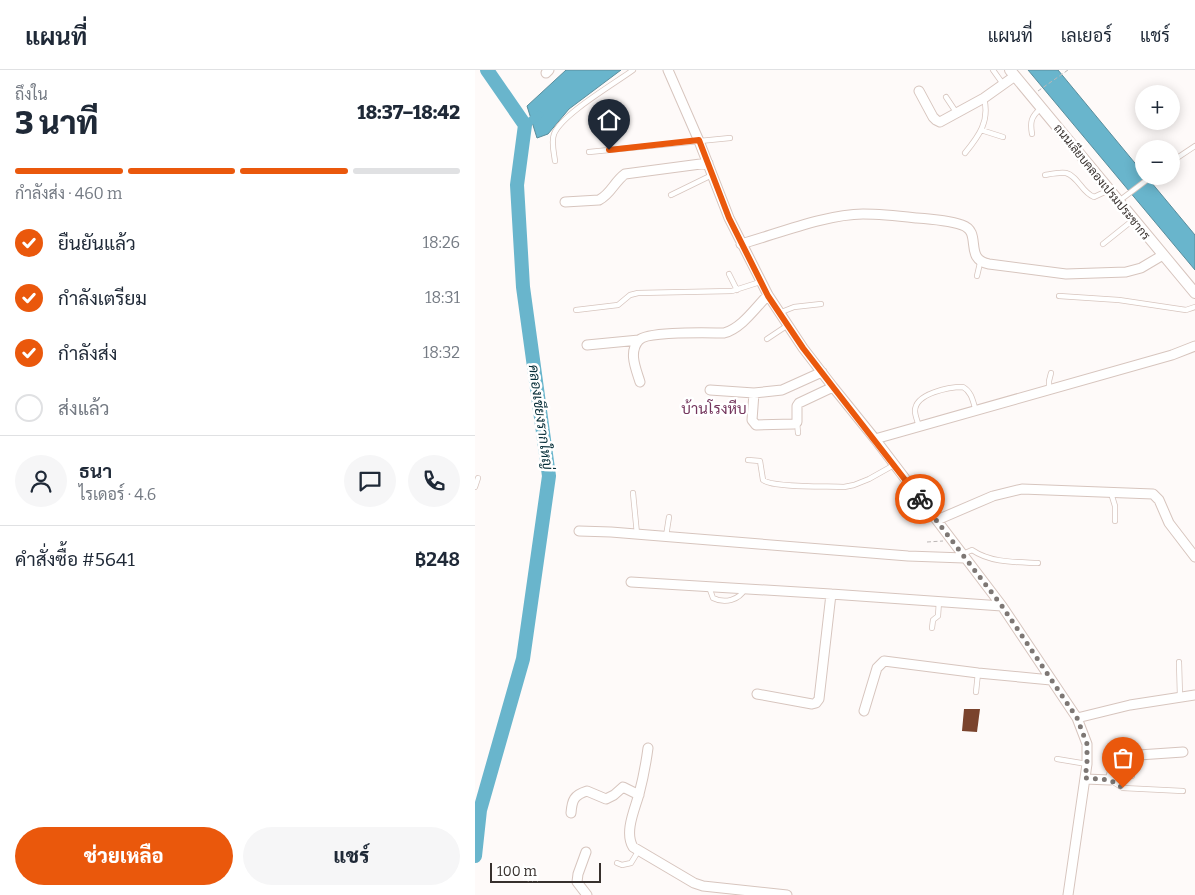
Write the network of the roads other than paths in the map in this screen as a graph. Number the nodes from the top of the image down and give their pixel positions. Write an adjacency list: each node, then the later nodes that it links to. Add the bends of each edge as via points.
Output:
1 (633, 70): 20 (lane, via 580,106 555,132)
2 (668, 70): 15 (street)
3 (993, 70): 5 (lane)
4 (1013, 73): 5 (street); 9 (street, ถนนเลียบคลองเปรมประชากร)
5 (1004, 85): 8 (street)
6 (919, 91): 10 (street, via 936,120 940,122)
7 (946, 97): 10 (lane)
8 (984, 98): 10 (street); 11 (lane, via 987,111)
9 (1041, 108): 12 (lane, via 1032,118); 25 (street, ถนนเลียบคลองเปรมประชากร)
10 (957, 113)
11 (981, 130): 13 (lane); 18 (lane)
12 (1032, 134)
13 (1003, 137)
14 (730, 138): 15 (lane)
15 (699, 140): 17 (lane); 21 (street)
16 (1195, 146): 19 (lane)
17 (589, 152)
18 (965, 153)
19 (1180, 156)
20 (555, 161)
21 (708, 163): 23 (street); 27 (street, via 625,174 604,198)
22 (1045, 174): 25 (lane, via 1068,174 1094,197)
23 (712, 175): 26 (lane); 30 (street)
24 (1140, 185): 28 (lane)
25 (1109, 190): 28 (street, ถนนเลียบคลองเปรมประชากร)
26 (671, 195)
27 (565, 202)
28 (1119, 202): 29 (street, ถนนเลียบคลองเปรมประชากร)
29 (1133, 220): 31 (lane); 32 (street, ถนนเลียบคลองเปรมประชากร)
30 (741, 244): 33 (street, via 841,216 885,215 940,220 967,227); 36 (street)
31 (1103, 244)
32 (1163, 255): 33 (street, via 1127,272 1066,274); 38 (street, ถนนเลียบคลองเปรมประชากร)
33 (980, 263): 35 (lane)
34 (729, 274): 37 (lane)
35 (977, 276)
36 (760, 282): 37 (lane); 39 (street)
37 (737, 290): 43 (lane, via 638,293 618,305)
38 (1195, 293)
39 (768, 296): 44 (street); 47 (street, via 731,331 645,336)
40 (1059, 296): 42 (lane, via 1119,300 1186,310)
41 (821, 304): 44 (lane, via 794,307)
42 (1195, 307)
43 (576, 310)
44 (779, 313): 45 (street)
45 (788, 325): 46 (lane); 50 (street)
46 (767, 339)
47 (639, 340): 48 (street); 52 (street, via 633,355)
48 (587, 345)
49 (1195, 346): 55 (street)
50 (822, 372): 53 (street); 56 (street, via 781,390)
51 (1051, 373): 55 (lane)
52 (640, 382)
53 (833, 387): 58 (street, via 799,403); 61 (street)
54 (710, 390): 56 (street)
55 (1049, 390): 57 (street)
56 (754, 392): 58 (street, via 752,420 756,425)
57 (976, 411): 59 (street); 59 (lane, via 971,395 963,387 932,393 917,403 915,410)
58 (797, 422): 60 (lane)
59 (919, 427): 61 (street)
60 (798, 433)
61 (875, 439): 63 (street)
62 (749, 460): 63 (lane, via 760,461 766,483 845,487)
63 (895, 465): 69 (street)
64 (478, 478): 65 (lane)
65 (475, 487)
66 (1110, 492): 69 (street, via 1021,489 993,496); 70 (lane, via 1115,506); 75 (street, via 1143,492 1156,496 1169,523)
67 (633, 494): 72 (lane)
68 (669, 517): 73 (lane)
69 (937, 520): 74 (street)
70 (1115, 521)
71 (579, 531): 72 (street)
72 (637, 534): 73 (street)
73 (666, 536): 74 (street, via 908,556)
74 (963, 556): 76 (lane, via 972,550 984,557 1007,562); 82 (street)
75 (1195, 557)
76 (1038, 563)
77 (631, 582): 78 (street)
78 (709, 586): 79 (street); 79 (lane, via 713,598 718,601 740,598)
79 (746, 588): 80 (street)
80 (831, 594): 81 (street); 88 (street, via 819,699 812,704)
81 (939, 601): 82 (street); 83 (lane, via 938,616 933,620)
82 (1002, 606): 86 (street)
83 (932, 628)
84 (1179, 662): 90 (lane)
85 (978, 673): 86 (street); 87 (lane); 91 (street, via 884,661 877,668)
86 (1051, 680): 92 (street)
87 (976, 692)
88 (757, 694)
89 (1195, 695): 90 (street)
90 (1180, 697): 92 (street)
91 (864, 711)
92 (1077, 718): 96 (street, via 1087,744)
93 (648, 748): 101 (street)
94 (1183, 752): 99 (street, via 1123,756 1115,763)
95 (1057, 759): 96 (lane)
96 (1087, 764): 98 (street)
97 (1132, 776): 99 (lane)
98 (1085, 778): 99 (street); 108 (street)
99 (1110, 778): 100 (lane, via 1123,788)
100 (1183, 791)
101 (639, 795): 102 (street, via 623,787 606,799 587,791 575,795); 103 (street, via 630,836 633,847)
102 (571, 813)
103 (639, 850): 105 (lane, via 631,862); 107 (street, via 703,886)
104 (586, 852): 106 (street, via 577,882)
105 (617, 863)
106 (587, 895)
107 (787, 895)
108 (1068, 895)

